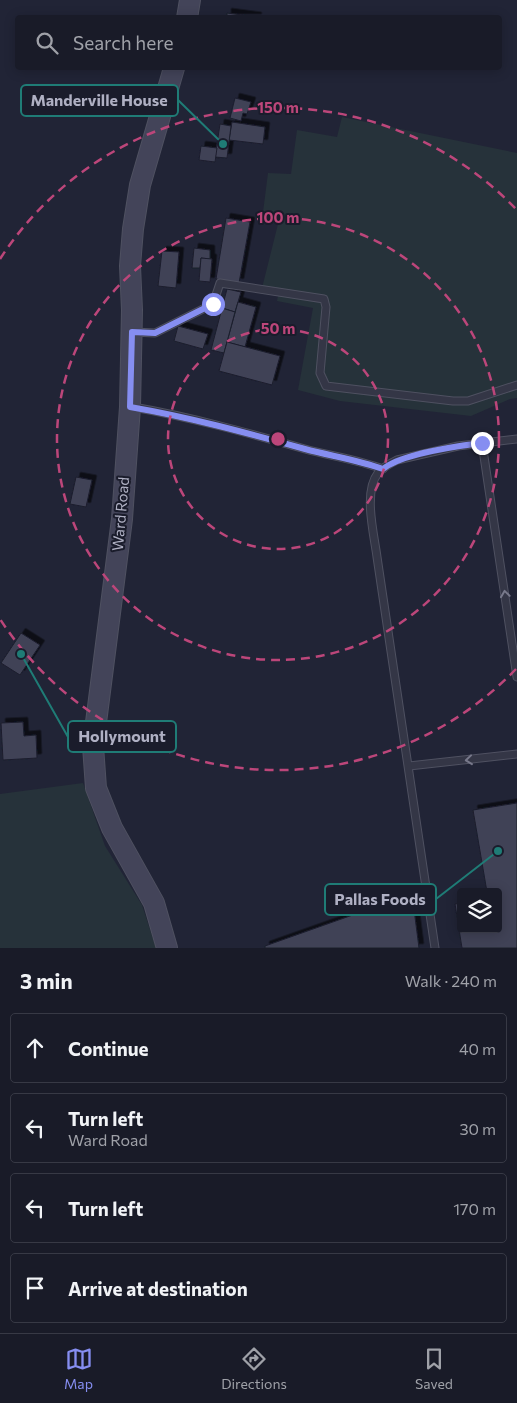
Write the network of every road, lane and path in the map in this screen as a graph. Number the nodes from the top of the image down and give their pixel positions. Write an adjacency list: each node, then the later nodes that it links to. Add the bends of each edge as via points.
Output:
1 (190, 0): 2 (main road)
2 (188, 15)
3 (173, 70): 4 (main road, Ward Road, via 140,185 133,229 130,266)
4 (132, 332): 5 (lane, via 155,333 213,304 220,283 324,299 320,374 326,386 468,401); 6 (main road, Ward Road)
5 (517, 385)
6 (130, 407): 9 (lane, via 194,419); 13 (main road, Ward Road, via 122,519 93,746 95,780 112,828 154,903)
7 (517, 438): 8 (lane)
8 (482, 443): 9 (lane, via 397,460); 10 (lane, one-way to 8)
9 (383, 469): 12 (lane, via 377,474 370,495)
10 (517, 676)
11 (517, 754): 12 (lane, one-way to 12)
12 (409, 766): 14 (lane)
13 (167, 948)
14 (435, 948)

